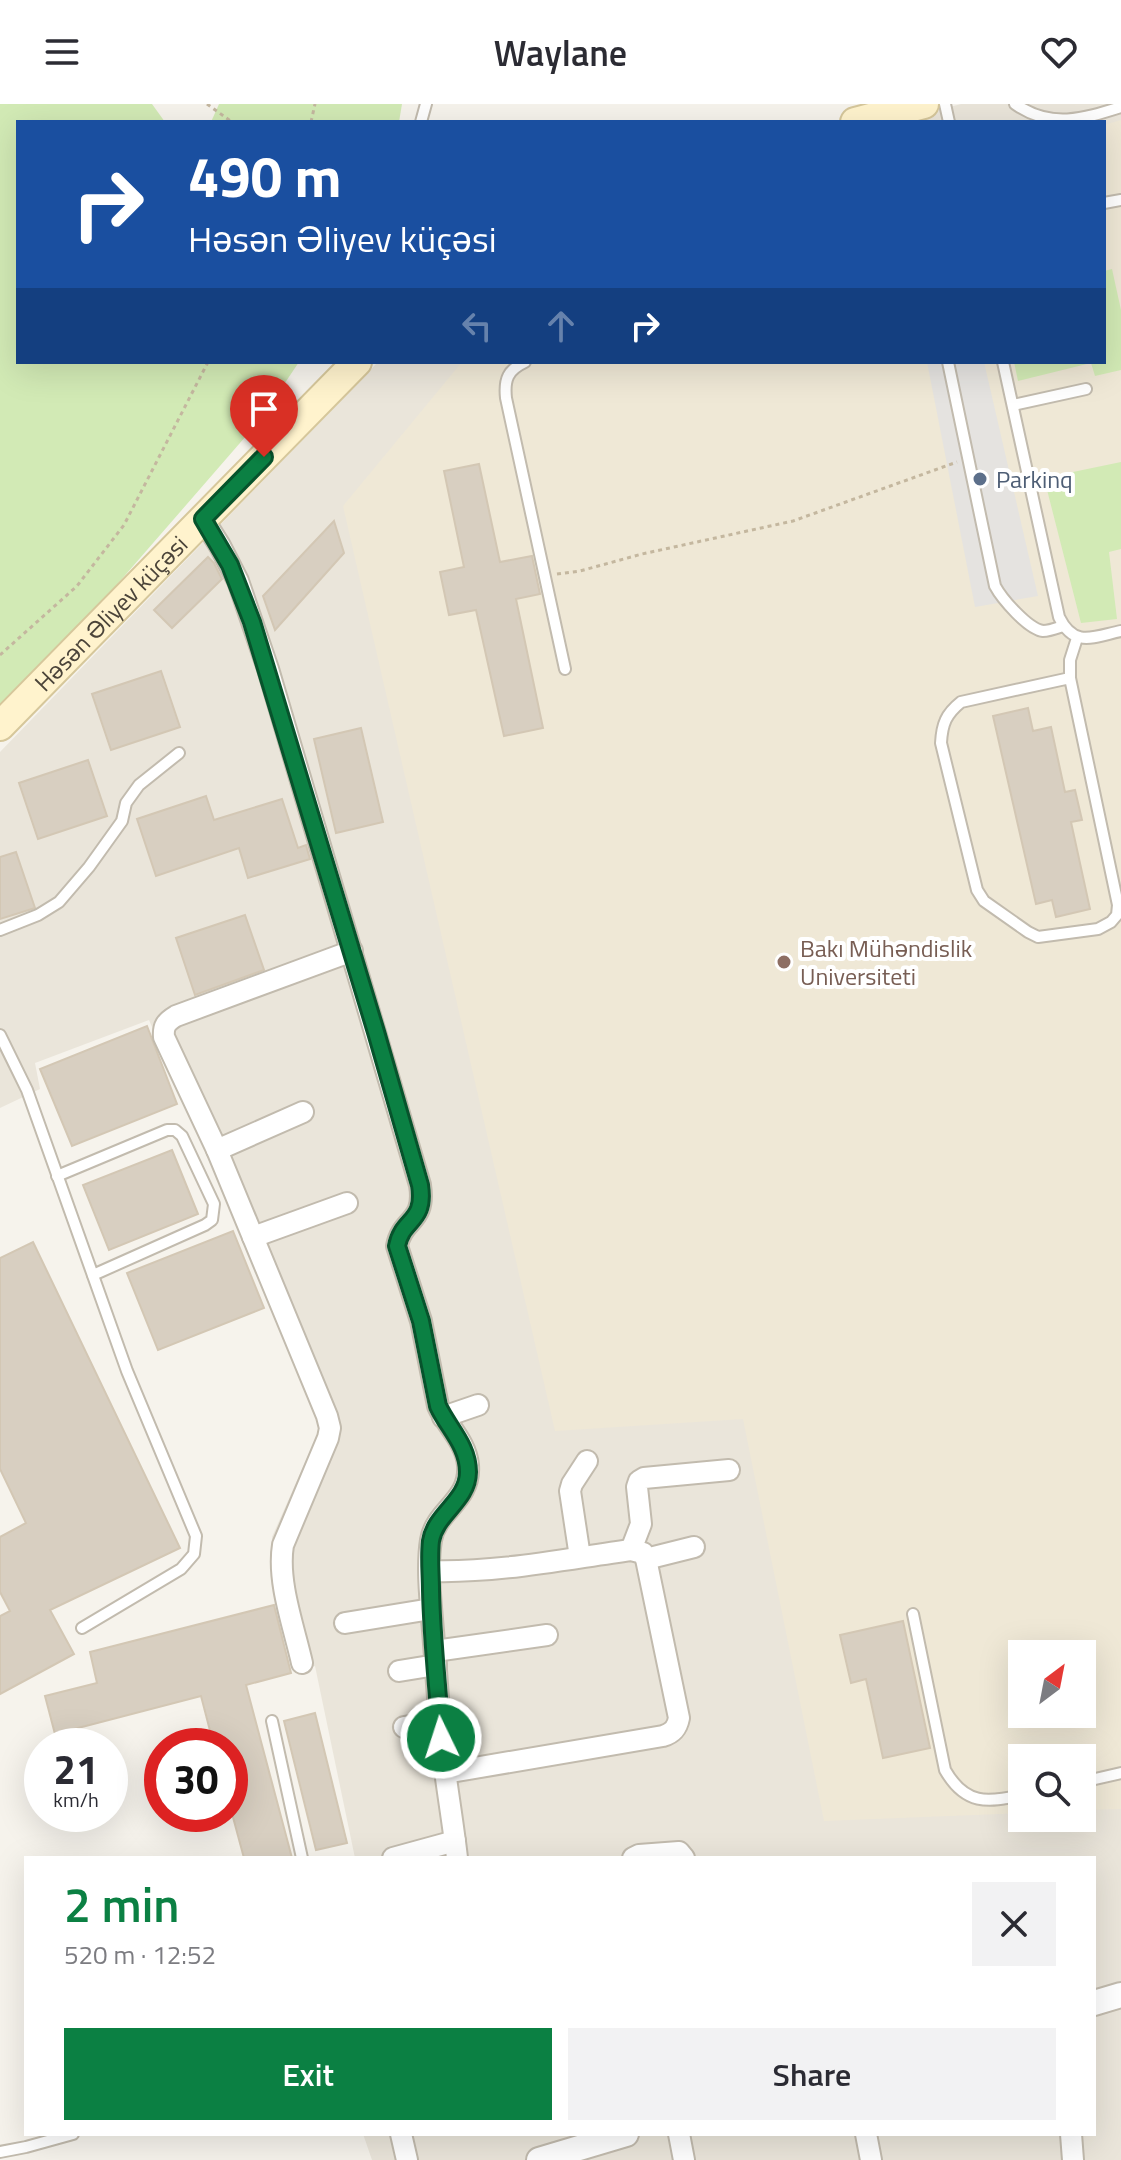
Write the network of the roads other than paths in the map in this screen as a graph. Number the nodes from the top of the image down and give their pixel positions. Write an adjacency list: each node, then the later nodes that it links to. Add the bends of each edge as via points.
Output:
1 (924, 104): 4 (main road)
2 (1015, 104): 3 (lane, via 1041,116 1070,119)
3 (1121, 107)
4 (863, 120)
5 (355, 364): 11 (main road, Həsən Əliyev küçəsi)
6 (521, 364): 15 (lane, via 505,385)
7 (948, 364): 12 (lane, via 995,586 1030,626 1040,631)
8 (1003, 364): 10 (lane)
9 (1086, 389): 10 (lane)
10 (1013, 405): 12 (lane)
11 (203, 519): 17 (main road, Həsən Əliyev küçəsi); 20 (street, via 245,598)
12 (1063, 626): 14 (lane)
13 (1121, 631): 14 (lane)
14 (1077, 638): 16 (lane)
15 (565, 669)
16 (1070, 678): 16 (lane, via 1117,915 1098,929 1038,937 1006,918 977,890 941,743 942,724 961,702)
17 (0, 726)
18 (179, 753): 19 (lane, via 139,785 126,803 122,821 59,902)
19 (0, 930)
20 (352, 951): 23 (street, via 167,1021 164,1037); 29 (street, via 420,1185 421,1206 397,1246 419,1312)
21 (0, 1035): 24 (lane, via 27,1090)
22 (303, 1112): 23 (street)
23 (217, 1150): 26 (street)
24 (57, 1176): 27 (lane); 27 (lane, via 175,1130 214,1204 212,1220 205,1225)
25 (347, 1203): 26 (street)
26 (253, 1237): 42 (street, via 330,1428 281,1558)
27 (93, 1275): 39 (lane, via 196,1536 194,1554 181,1569)
28 (478, 1405): 29 (street)
29 (443, 1417): 35 (street, via 466,1454 468,1479 432,1536)
30 (587, 1461): 34 (street, via 570,1491)
31 (729, 1470): 33 (street, via 639,1481)
32 (694, 1547): 33 (street)
33 (639, 1554): 34 (street); 47 (street, via 679,1718 675,1730)
34 (580, 1557): 35 (street, via 475,1571)
35 (431, 1571): 36 (street)
36 (431, 1609): 38 (street); 41 (street)
37 (913, 1614): 50 (lane, via 945,1770 969,1796)
38 (345, 1623)
39 (82, 1628)
40 (547, 1635): 41 (street)
41 (435, 1658): 43 (street); 45 (street)
42 (302, 1663)
43 (399, 1671)
44 (272, 1721): 52 (lane)
45 (440, 1721): 46 (street); 47 (street)
46 (404, 1727)
47 (445, 1773): 51 (street)
48 (1121, 1773): 49 (lane)
49 (1096, 1779)
50 (1008, 1798)
51 (456, 1849): 53 (street)
52 (302, 1856)
53 (407, 1856)
54 (637, 1856): 55 (street)
55 (682, 1856)
56 (1121, 1995): 57 (street)
57 (1096, 2002)
58 (65, 2136): 64 (lane)
59 (401, 2136): 65 (street)
60 (619, 2136): 66 (street)
61 (679, 2136): 67 (street)
62 (866, 2136): 68 (street)
63 (1071, 2136): 69 (street)
64 (0, 2152)
65 (407, 2160)
66 (539, 2160)
67 (684, 2160)
68 (871, 2160)
69 (1073, 2160)

